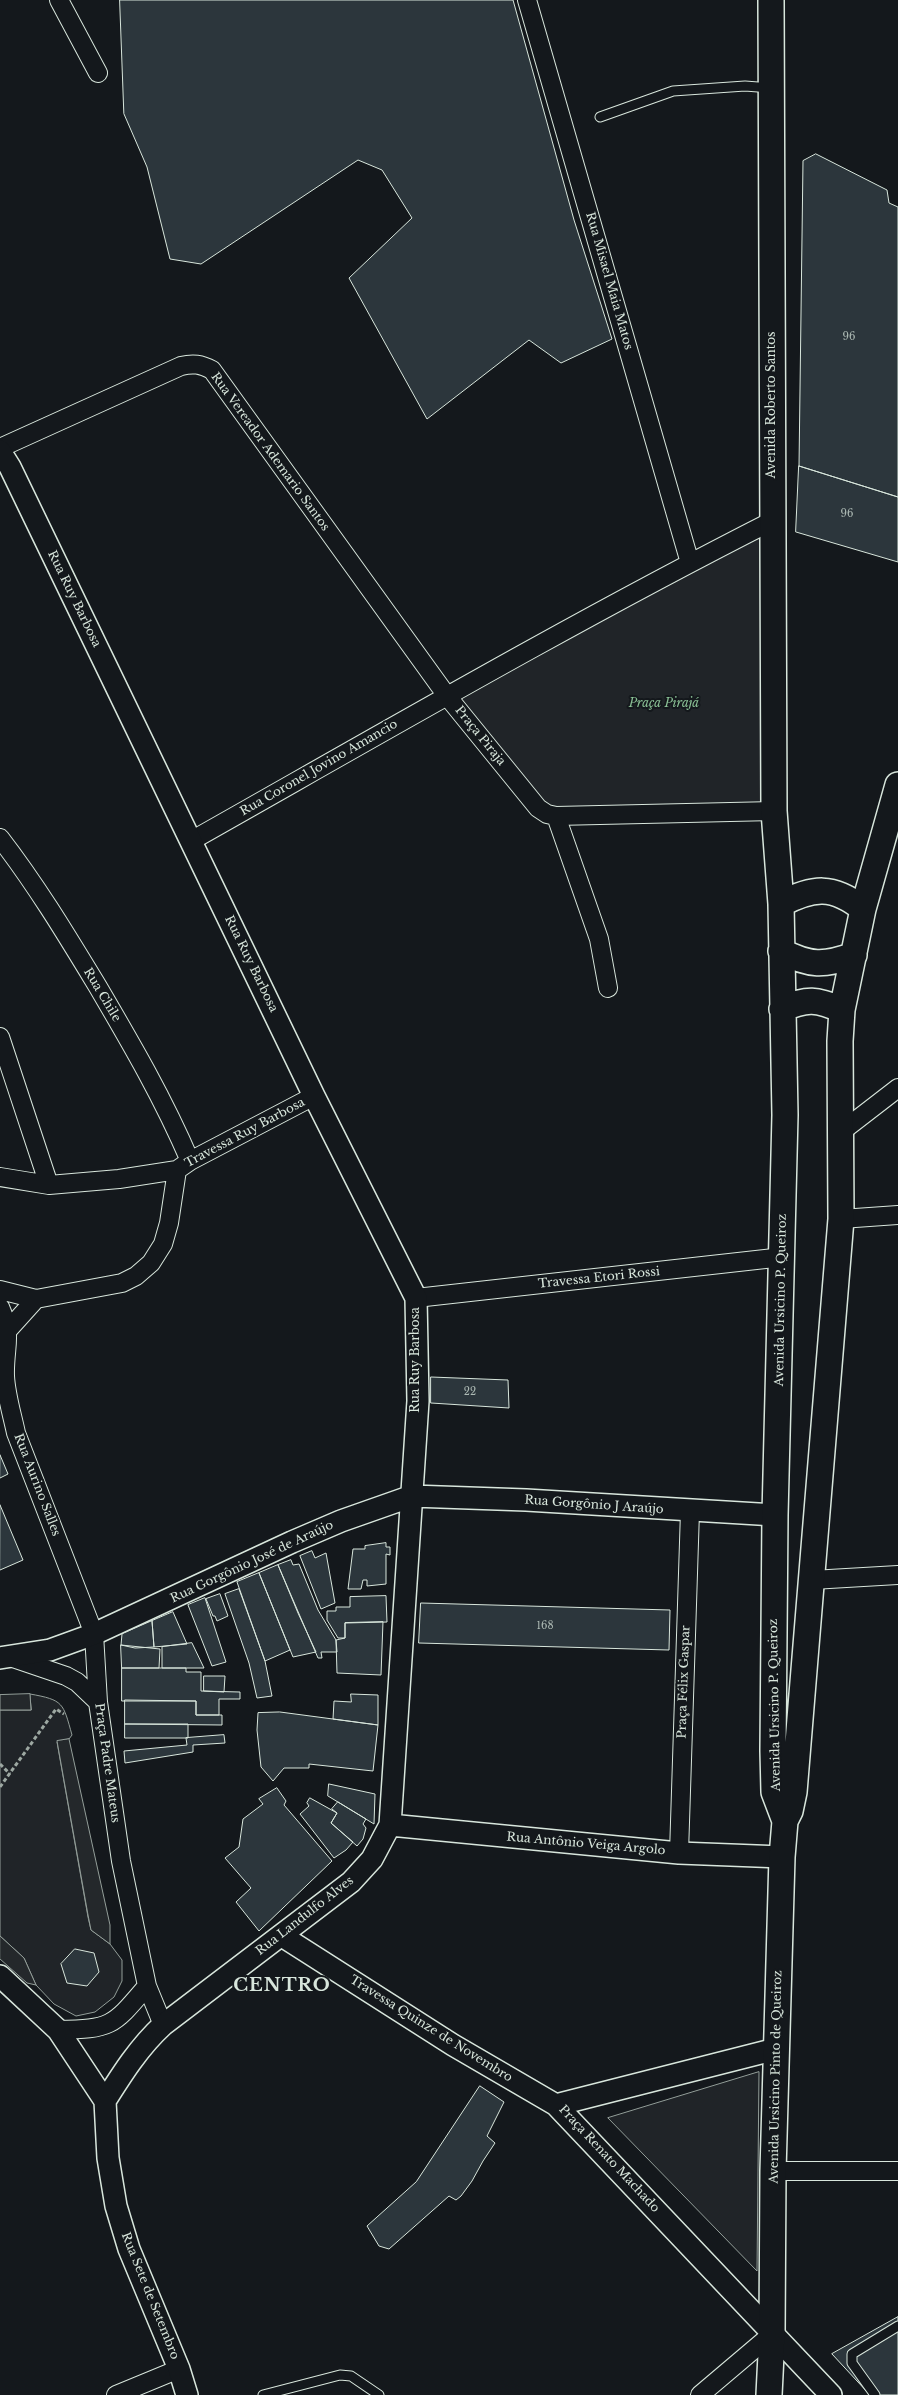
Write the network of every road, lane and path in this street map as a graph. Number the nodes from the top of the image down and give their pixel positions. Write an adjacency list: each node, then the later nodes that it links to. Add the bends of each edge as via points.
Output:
1 (59, 0): 4 (street)
2 (527, 0): 9 (street, Rua Misael Maia Matos)
3 (771, 0): 5 (main road, Avenida Roberto Santos)
4 (98, 74)
5 (771, 88): 6 (lane, via 745,86 673,91); 8 (main road, Avenida Roberto Santos)
6 (600, 117)
7 (2, 460): 10 (street, Rua Vereador Ademario Santos, via 181,366 193,363 212,370); 15 (street, Rua Ruy Barbosa)
8 (772, 521): 9 (street, Praça Piraja); 12 (main road, Avenida Roberto Santos)
9 (690, 563): 10 (street, Praça Piraja)
10 (447, 696): 13 (street, Praça Piraja, via 538,808); 15 (street, Rua Coronel Jovino Amancio)
11 (898, 785): 17 (main road, Avenida Ursicino P. Queiroz)
12 (774, 811): 13 (street); 16 (main road, Avenida Ursicino P. Queiroz)
13 (556, 816): 20 (street, via 599,939)
14 (0, 838): 27 (street, Rua Chile, via 33,882 148,1072 167,1107)
15 (191, 841): 25 (street, Rua Ruy Barbosa)
16 (781, 904): 17 (main road, via 799,894 824,891 848,897); 18 (main road, Avenida Ursicino P. Queiroz)
17 (861, 919): 19 (main road, Avenida Ursicino P. Queiroz)
18 (781, 951): 19 (main road, via 800,962 817,964 832,963); 21 (main road, Avenida Ursicino P. Queiroz)
19 (854, 955): 22 (main road, Avenida Ursicino P. Queiroz)
20 (608, 988)
21 (782, 1009): 22 (main road, via 810,1000); 32 (main road, Avenida Ursicino P. Queiroz, via 785,1115)
22 (842, 1010): 26 (main road, Avenida Ursicino P. Queiroz)
23 (0, 1037): 29 (street)
24 (898, 1088): 26 (street)
25 (314, 1096): 27 (street, Travessa Ruy Barbosa); 34 (street, Rua Ruy Barbosa)
26 (841, 1132): 31 (main road, Avenida Ursicino P. Queiroz)
27 (184, 1165): 29 (street, Travessa Ruy Barbosa, via 119,1179); 35 (street, via 163,1244 151,1263 122,1283)
28 (0, 1177): 29 (street, Travessa Ruy Barbosa)
29 (49, 1185)
30 (898, 1215): 31 (street)
31 (841, 1219): 42 (main road, Avenida Ursicino P. Queiroz)
32 (783, 1257): 34 (street, Travessa Etori Rossi); 40 (main road, Avenida Ursicino P. Queiroz)
33 (0, 1290): 35 (street)
34 (416, 1298): 38 (street, Rua Ruy Barbosa, via 418,1401)
35 (36, 1299): 37 (street)
36 (0, 1307): 37 (street, Rua Aurino Salles)
37 (8, 1330): 43 (street, Rua Aurino Salles, via 5,1375 16,1433)
38 (412, 1496): 39 (street, Rua Gorgônio J Araújo); 43 (street, Rua Gorgônio José de Araújo, via 292,1542); 51 (street, Rua Landulfo Alves)
39 (690, 1511): 40 (street, Rua Gorgônio J Araújo); 52 (street, Praça Félix Gaspar)
40 (775, 1515): 50 (main road, Avenida Ursicino P. Queiroz, via 774,1792)
41 (898, 1575): 42 (street)
42 (812, 1580): 50 (main road, Avenida Ursicino P. Queiroz, via 794,1792)
43 (94, 1634): 44 (street, via 50,1650); 45 (street, Praça Padre Mateus)
44 (5, 1657): 45 (street, via 66,1676)
45 (98, 1702): 56 (street, Praça Padre Mateus, via 121,1861)
46 (64, 1714): 48 (path, via 56,1709)
47 (0, 1764): 48 (path)
48 (10, 1774): 49 (path)
49 (0, 1787)
50 (785, 1821): 53 (main road, Avenida Ursicino Pinto de Queiroz)
51 (390, 1825): 52 (street, Rua Antônio Veiga Argolo); 54 (street, Rua Landulfo Alves, via 372,1858 351,1882)
52 (679, 1853): 53 (street, Rua Antônio Veiga Argolo)
53 (782, 1857): 59 (main road, Avenida Ursicino Pinto de Queiroz)
54 (282, 1936): 57 (street, Rua Landulfo Alves); 61 (street, Travessa Quinze de Novembro, via 452,2044)
55 (0, 1976): 58 (street)
56 (147, 1986): 57 (street, Praça Padre Mateus); 58 (street, via 122,2017 113,2023 84,2030)
57 (163, 2025): 60 (street, Rua Landulfo Alves, via 130,2061)
58 (58, 2030): 60 (street, Rua Sete de Setembro)
59 (776, 2049): 61 (street, Praça Renato Machado); 62 (main road, Avenida Ursicino Pinto de Queiroz)
60 (104, 2101): 66 (street, Rua Sete de Setembro, via 116,2206 129,2249)
61 (556, 2105): 65 (street, Praça Renato Machado)
62 (773, 2171): 63 (street); 65 (main road, Avenida Ursicino Pinto de Queiroz)
63 (898, 2171)
64 (898, 2326): 74 (lane, via 852,2354 852,2363)
65 (772, 2334): 71 (street); 72 (main road, Avenida Ursicino Pinto de Queiroz); 73 (street, Praça Renato Machado)
66 (179, 2369): 67 (street); 68 (street, Rua Sete de Setembro)
67 (116, 2395)
68 (188, 2395)
69 (263, 2395): 70 (lane, via 340,2375 356,2379)
70 (379, 2395)
71 (700, 2395)
72 (769, 2395)
73 (831, 2395)
74 (875, 2395)

